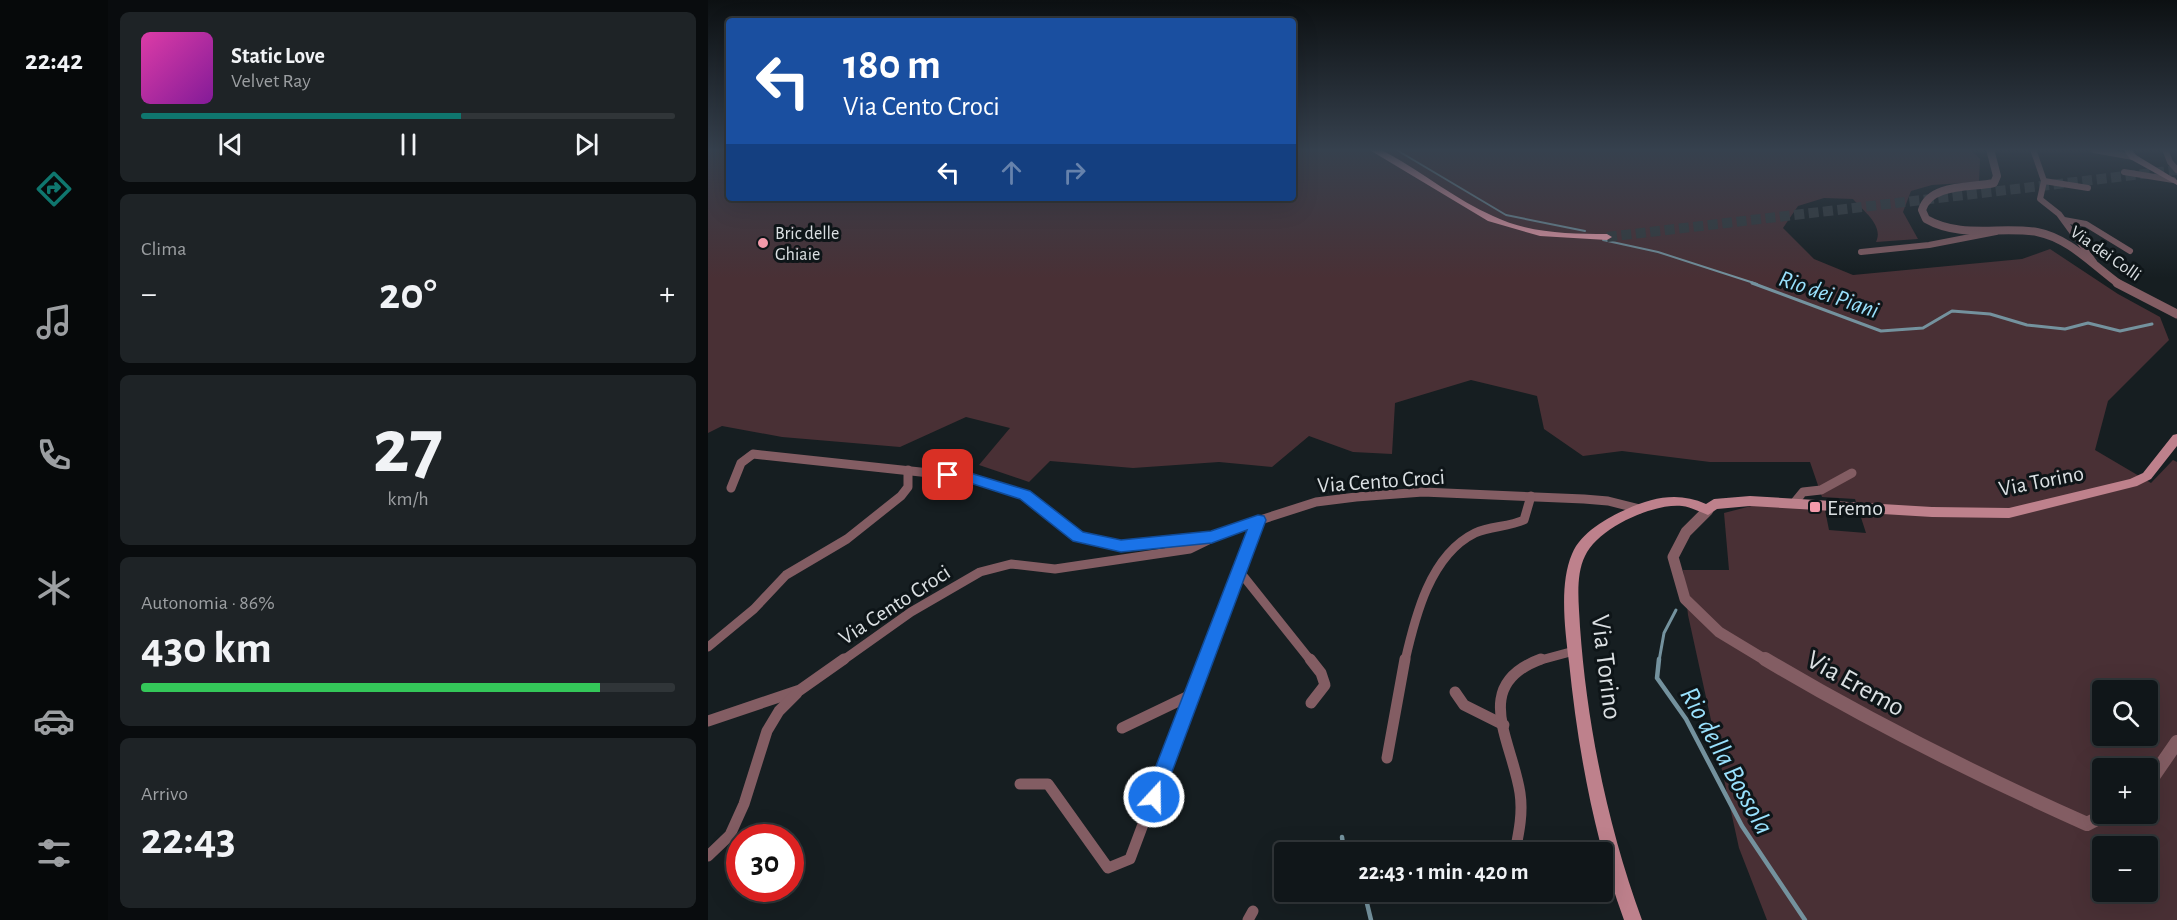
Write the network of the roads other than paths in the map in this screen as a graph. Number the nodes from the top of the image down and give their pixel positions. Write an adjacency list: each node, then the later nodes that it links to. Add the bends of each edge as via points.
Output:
1 (1443, 192): 6 (main road, via 1499,223 1542,234)
2 (1943, 192): 5 (street, Via dei Colli, via 1925,201 1924,218 1952,230)
3 (2042, 192): 4 (street, via 2040,199)
4 (2064, 220): 7 (street, via 2086,224); 9 (street)
5 (1999, 231): 8 (street, via 1929,245); 9 (street, Via dei Colli, via 2036,231 2053,237)
6 (1607, 237)
7 (2130, 251)
8 (1861, 252)
9 (2102, 272): 10 (street, Via dei Colli, via 2122,287)
10 (2177, 314)
11 (2177, 438): 16 (main road, Via Torino, via 2152,471 2133,483 2010,513)
12 (908, 470): 14 (street, via 753,454 741,463); 20 (street, via 967,477 1025,495 1078,537 1121,546); 22 (street, via 908,487 901,496 847,539 786,575 754,609)
13 (1852, 473): 16 (street, via 1821,490 1803,492)
14 (731, 488)
15 (1531, 496): 18 (street, Via Cento Croci, via 1608,501); 19 (street, Via Cento Croci, via 1423,492 1356,497 1316,502); 32 (street, via 1524,520 1473,533 1444,557 1435,573 1422,600 1403,673)
16 (1794, 503): 17 (main road, Via Torino, via 1750,501)
17 (1707, 506): 18 (main road, Via Torino, via 1677,500); 35 (street, Via Eremo, via 1686,532 1673,557 1685,599 1719,632 1830,698 1999,785 2087,824)
18 (1640, 509): 23 (main road, Via Torino, via 1596,532 1577,555 1571,586)
19 (1258, 520): 20 (street, Via Cento Croci); 21 (street)
20 (1212, 537): 24 (street, Via Cento Croci, via 1190,549 1159,555 1055,569 1011,564 980,572 911,612)
21 (1240, 572): 26 (street); 27 (street, via 1321,673 1326,685)
22 (708, 647)
23 (1574, 651): 29 (street, via 1545,657 1507,681 1501,690); 38 (main road, Via Torino, via 1605,828)
24 (800, 690): 28 (street, Via Cento Croci); 37 (street, via 779,711 767,731 730,835)
25 (1455, 692): 29 (street, via 1464,705)
26 (1193, 694): 30 (street); 34 (street, via 1130,859 1108,868 1048,784)
27 (1311, 703)
28 (708, 721)
29 (1504, 725): 36 (street, via 1521,802)
30 (1122, 728)
31 (2177, 742): 33 (street)
32 (1387, 758)
33 (2158, 770)
34 (1020, 784)
35 (2092, 821)
36 (1516, 842)
37 (708, 856)
38 (1633, 920)

